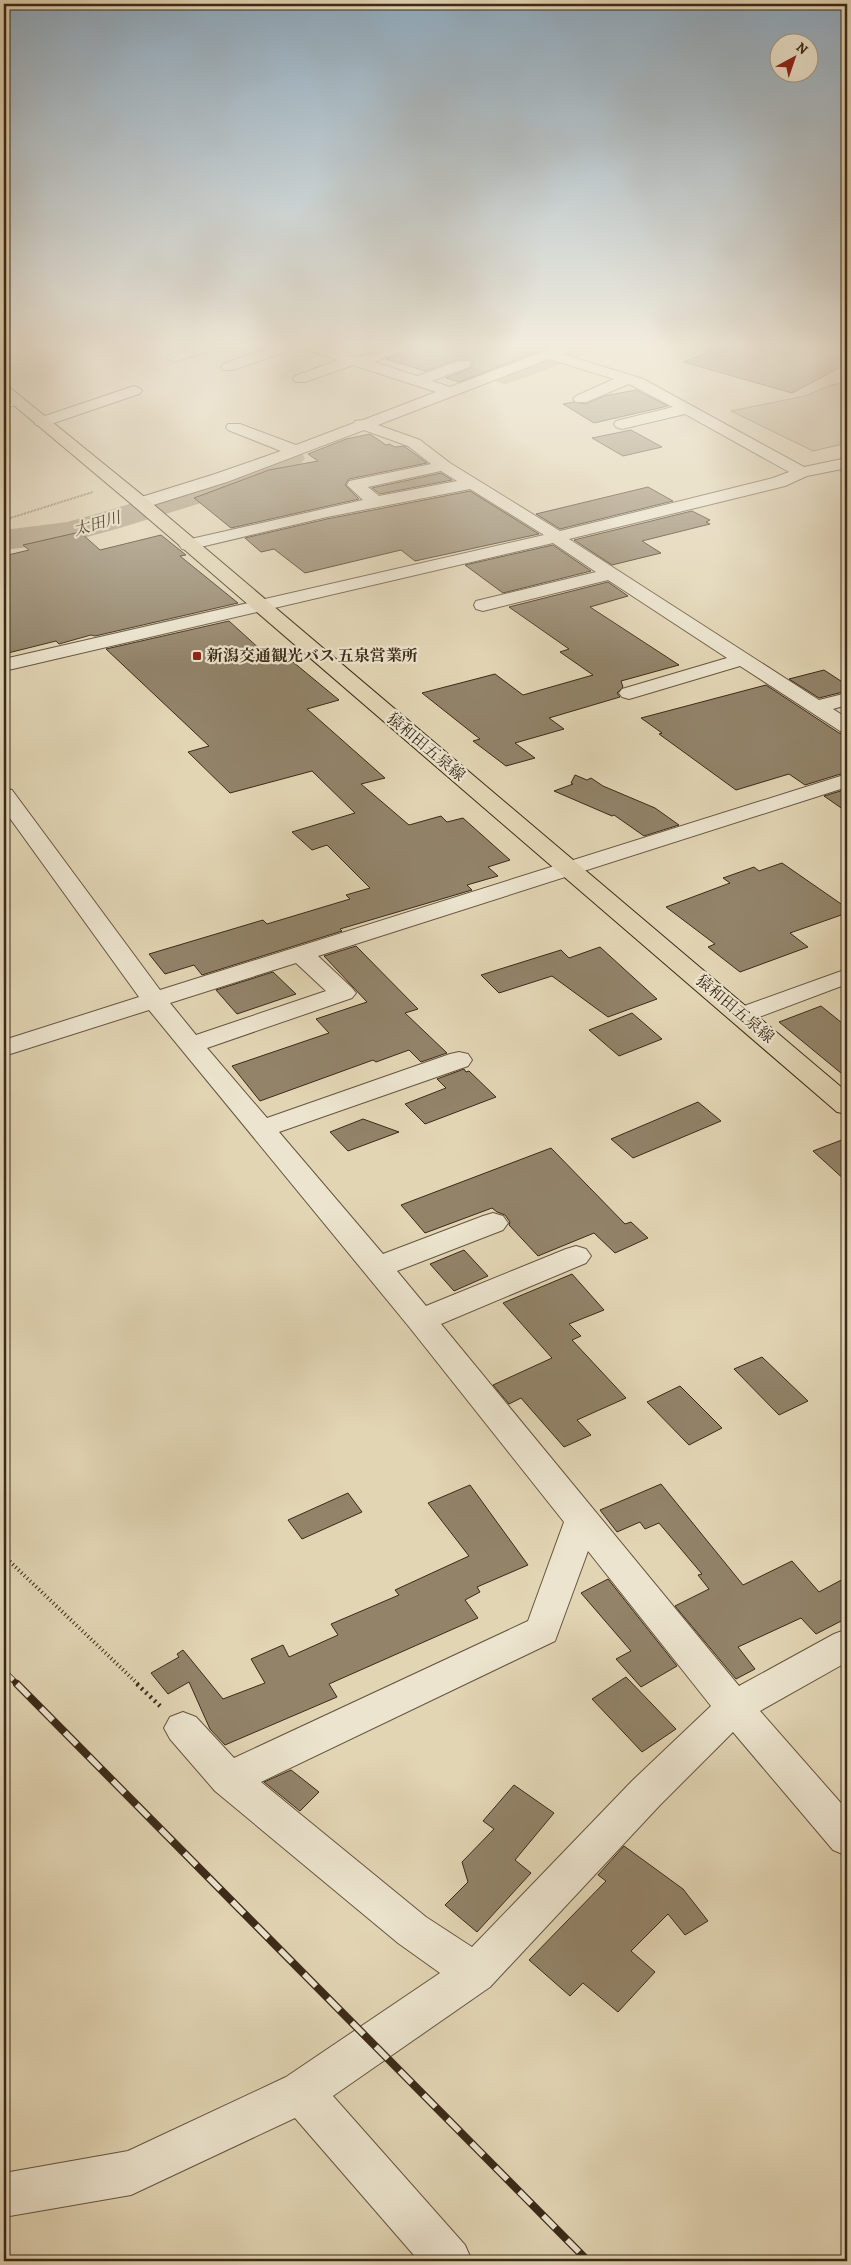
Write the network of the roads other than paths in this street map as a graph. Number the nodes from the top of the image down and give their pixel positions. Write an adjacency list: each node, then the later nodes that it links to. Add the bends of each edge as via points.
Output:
1 (80, 453): 10 (main road, 猿和田五泉線)
2 (291, 453): 10 (street)
3 (427, 453): 6 (street)
4 (766, 453): 7 (street)
5 (847, 463): 7 (street)
6 (444, 466): 8 (street); 9 (street, via 355,485)
7 (802, 472): 11 (street, via 779,482)
8 (473, 483): 9 (street); 11 (street)
9 (377, 504): 12 (street, via 327,512)
10 (146, 508): 12 (main road, 猿和田五泉線)
11 (558, 536): 13 (street, via 563,543); 14 (street)
12 (188, 545): 14 (main road, 猿和田五泉線)
13 (612, 574): 15 (street); 16 (street)
14 (258, 606): 17 (street); 24 (main road, 猿和田五泉線)
15 (483, 606)
16 (743, 658): 18 (street); 20 (street)
17 (4, 665)
18 (629, 693)
19 (847, 699): 20 (street)
20 (817, 708): 21 (street)
21 (847, 727)
22 (847, 780): 24 (street)
23 (4, 795): 27 (street)
24 (568, 869): 25 (street); 28 (main road, 猿和田五泉線)
25 (301, 954): 27 (street); 29 (street, via 343,993)
26 (847, 976): 28 (street)
27 (155, 1001): 29 (street); 30 (street)
28 (742, 1015): 32 (main road, 猿和田五泉線)
29 (191, 1045): 33 (street)
30 (4, 1048)
31 (459, 1060): 33 (street)
32 (847, 1106)
33 (260, 1129): 36 (street)
34 (492, 1224): 36 (street)
35 (576, 1256): 37 (street)
36 (376, 1268): 37 (street)
37 (421, 1320): 38 (street)
38 (582, 1520): 40 (street); 42 (street, via 542,1631)
39 (847, 1644): 40 (street)
40 (734, 1707): 43 (street); 44 (street, via 646,1792)
41 (183, 1728): 42 (street)
42 (228, 1779): 44 (street, via 412,1930)
43 (847, 1838)
44 (474, 1973): 45 (street)
45 (301, 2092): 46 (street, via 131,2173); 47 (street)
46 (4, 2195)
47 (449, 2261)

